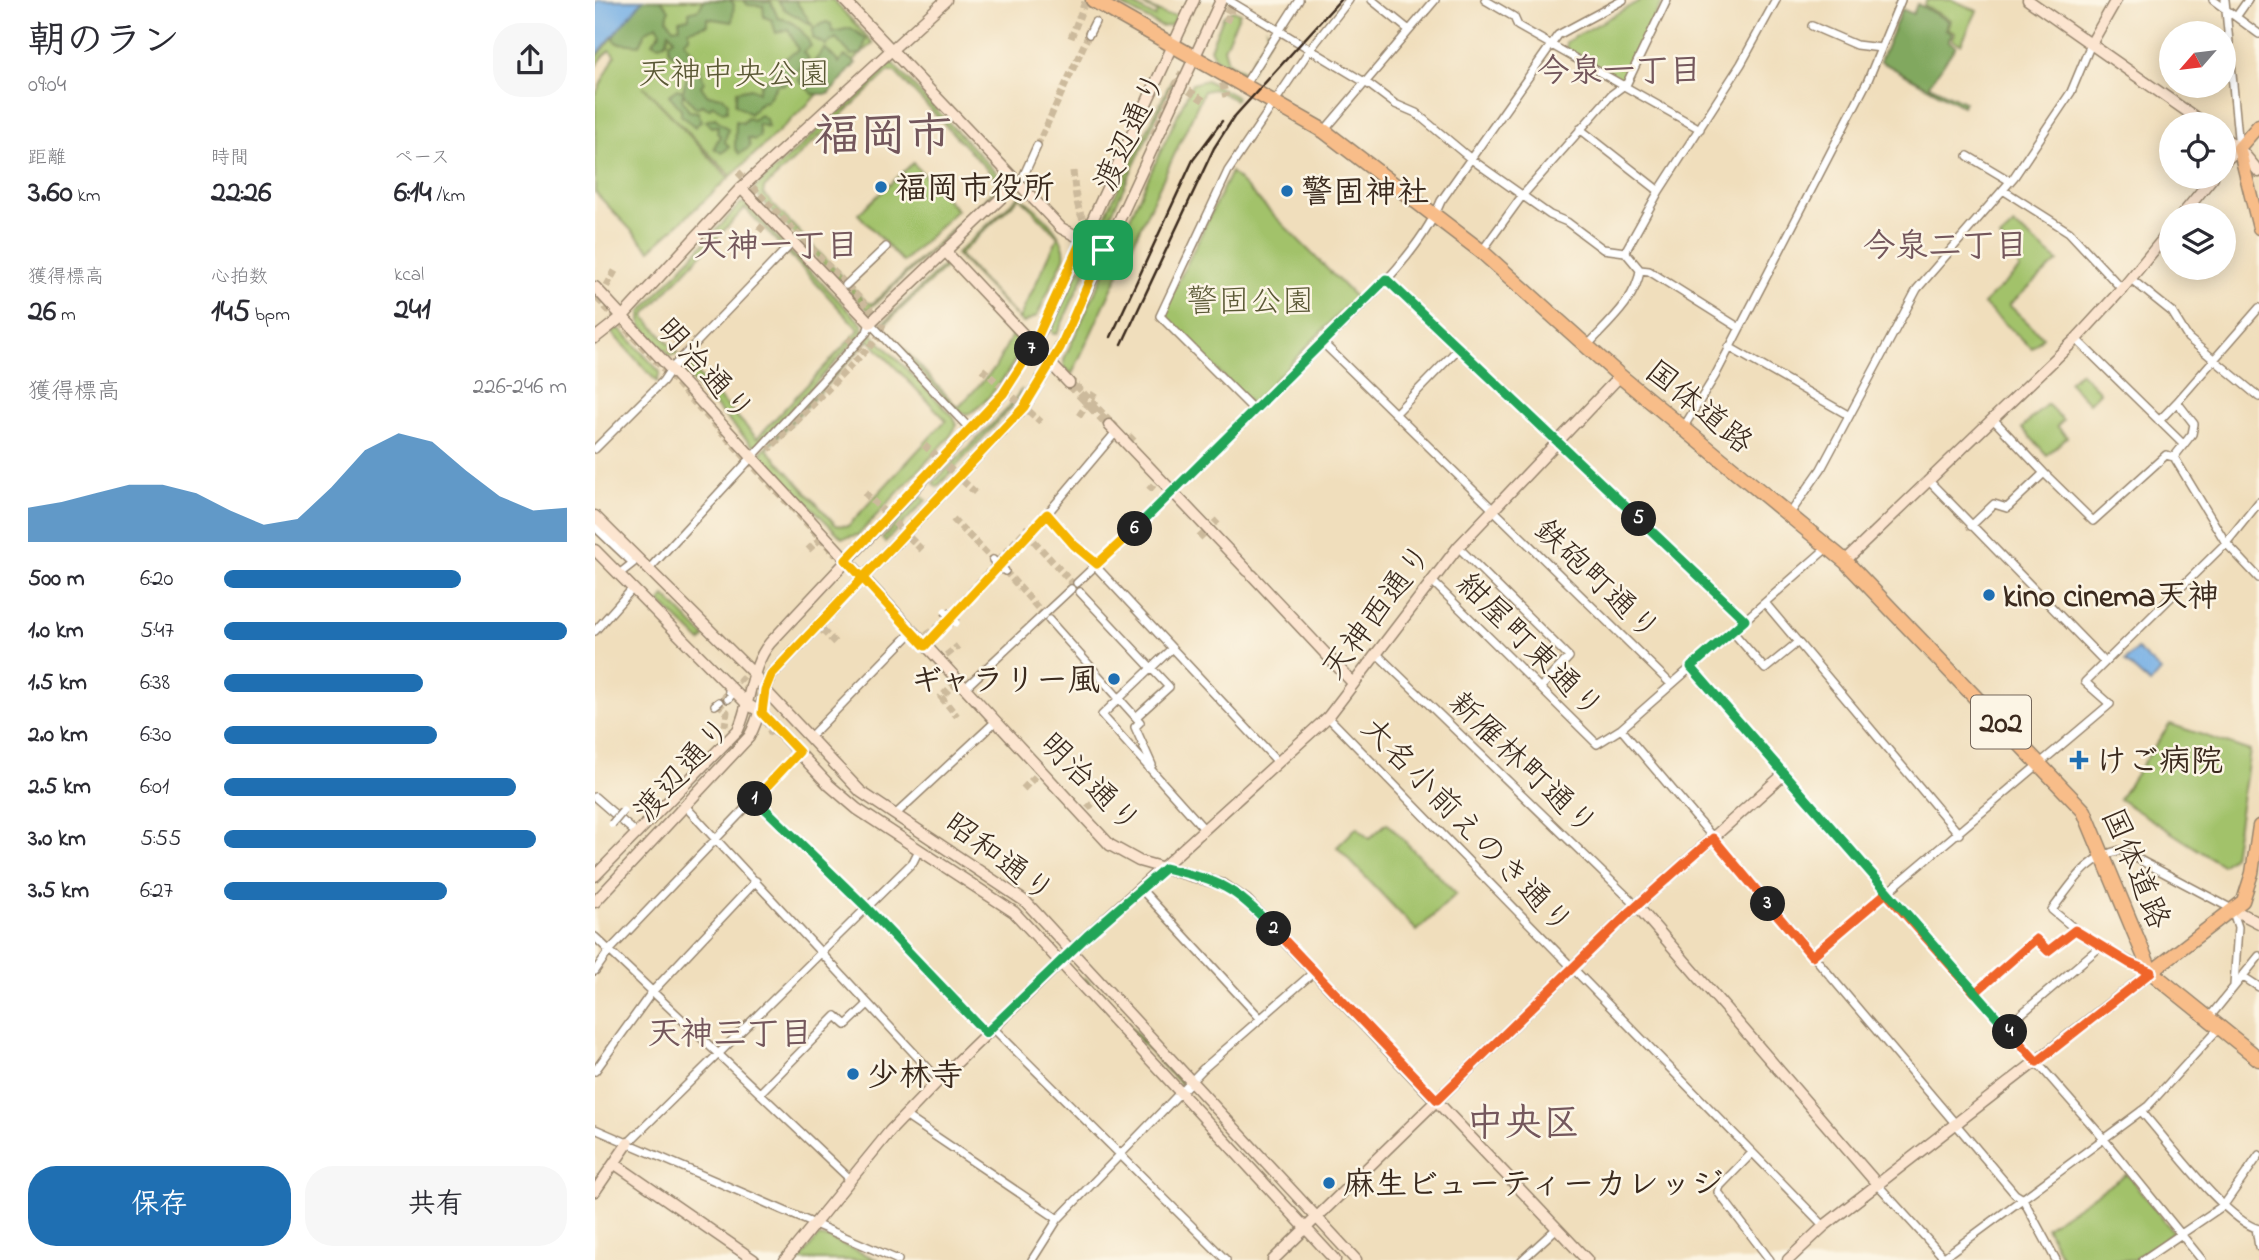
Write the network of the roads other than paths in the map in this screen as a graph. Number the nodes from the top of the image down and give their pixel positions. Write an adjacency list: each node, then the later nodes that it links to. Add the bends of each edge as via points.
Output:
1 (844, 0): 33 (street)
2 (946, 0): 33 (street)
3 (1093, 0): 29 (highway, 国体道路 / 202)
4 (1195, 0): 29 (street, 渡辺通り)
5 (1221, 0): 35 (street, 渡辺通り)
6 (1228, 0): 26 (street)
7 (1299, 0): 26 (street)
8 (1349, 0): 34 (street)
9 (1372, 0): 25 (street)
10 (1435, 0): 25 (street)
11 (1485, 0): 30 (street)
12 (1623, 0): 30 (street, via 1558,35)
13 (1667, 0): 38 (street)
14 (1776, 0): 42 (street)
15 (1901, 0): 32 (street)
16 (2028, 0): 31 (street)
17 (2116, 0): 31 (street)
18 (2213, 0): 21 (street)
19 (2225, 0): 21 (street)
20 (2248, 0): 22 (street)
21 (2226, 9): 22 (street); 47 (street)
22 (2236, 17): 28 (street)
23 (1095, 22): 27 (street)
24 (1811, 26): 32 (street, via 1856,45)
25 (1409, 30): 36 (street)
26 (1277, 31): 34 (street); 37 (street)
27 (1089, 34)
28 (2259, 34)
29 (1172, 44): 35 (highway, 国体道路 / 202); 62 (street, 渡辺通り)
30 (1550, 44): 38 (street); 50 (street)
31 (2091, 44): 40 (street); 53 (street, via 2071,92)
32 (1881, 48): 79 (street)
33 (891, 49): 52 (street); 54 (street)
34 (1310, 51): 36 (street); 39 (street)
35 (1194, 56): 37 (highway, 国体道路 / 202); 66 (street, 渡辺通り)
36 (1364, 82): 44 (street); 50 (street, via 1416,113)
37 (1244, 86): 39 (highway, 国体道路 / 202)
38 (1623, 86): 42 (street); 43 (street)
39 (1273, 102): 44 (highway, 国体道路 / 202); 94 (street, via 1228,170 1160,316)
40 (2188, 112)
41 (2259, 125): 47 (main road)
42 (1700, 128): 57 (street)
43 (1580, 129): 57 (street); 58 (street)
44 (1324, 131): 60 (highway, 国体道路 / 202)
45 (1037, 146): 52 (street)
46 (2236, 146): 47 (street)
47 (2239, 148): 48 (street); 51 (street); 61 (main road)
48 (2236, 151)
49 (1968, 156): 53 (street)
50 (1471, 159): 58 (street); 60 (street)
51 (2259, 172)
52 (1021, 179): 62 (street, via 1061,228); 67 (street)
53 (2010, 181): 56 (street)
54 (741, 188): 63 (street); 77 (street)
55 (2203, 189): 59 (street)
56 (2003, 190): 75 (street, via 2069,232); 96 (street, via 1926,275)
57 (1659, 191): 69 (street)
58 (1522, 196): 68 (street); 69 (street, via 1604,249)
59 (2192, 203)
60 (1435, 216): 68 (highway, 国体道路 / 202); 71 (street)
61 (2259, 228)
62 (1082, 239): 66 (street); 83 (street, 渡辺通り)
63 (793, 242): 78 (street); 89 (street)
64 (2159, 244): 72 (street)
65 (886, 247): 73 (street)
66 (1103, 250): 88 (street, 渡辺通り)
67 (945, 251): 78 (street); 83 (street)
68 (1481, 251): 84 (highway, 国体道路 / 202)
69 (1625, 252): 70 (street)
70 (1640, 270): 79 (street, via 1649,271); 84 (street, via 1632,294)
71 (1386, 279): 82 (street); 86 (street)
72 (2131, 279): 75 (street); 87 (street, via 2172,312 2188,338)
73 (846, 285)
74 (595, 287): 77 (street, 明治通り)
75 (2122, 289): 81 (street)
76 (2259, 309): 87 (street)
77 (623, 316): 80 (street); 89 (street, 明治通り)
78 (870, 323): 99 (street); 105 (street, via 867,332)
79 (1738, 327): 85 (street)
80 (595, 338)
81 (2076, 339): 97 (street); 98 (street)
82 (1323, 343): 94 (street); 95 (street, 鉄砲町通り)
83 (1034, 345): 88 (street); 99 (street, 渡辺通り, via 1003,394)
84 (1587, 347): 90 (highway, 国体道路 / 202)
85 (1729, 347): 96 (street); 101 (street)
86 (1459, 348): 95 (street); 102 (street)
87 (2213, 360): 92 (street); 93 (street)
88 (1051, 364): 91 (street); 126 (street, 渡辺通り, via 1024,407)
89 (671, 369): 104 (street); 105 (street, 明治通り)
90 (1620, 376): 101 (highway, 国体道路 / 202); 102 (street, 天神西通り)
91 (1069, 383)
92 (2259, 397)
93 (2177, 402): 98 (street); 103 (street, via 2194,424)
94 (1255, 411): 109 (street)
95 (1396, 413): 111 (street, 鉄砲町通り)
96 (1848, 415): 113 (street, via 1821,469)
97 (1993, 419): 107 (street); 108 (street)
98 (2159, 421): 103 (street)
99 (969, 428): 121 (street, 渡辺通り)
100 (1112, 428): 109 (street); 112 (street)
101 (1683, 428): 113 (highway, 国体道路 / 202)
102 (1557, 442): 111 (street, 天神西通り); 134 (street)
103 (2183, 444): 106 (street)
104 (595, 449)
105 (750, 457): 121 (street, 明治通り); 124 (street)
106 (2174, 457): 107 (street, via 2166,455 2093,521); 117 (street)
107 (2044, 473): 115 (street, via 2007,508 1994,504)
108 (1930, 482): 115 (street); 122 (street)
109 (1173, 492): 123 (street); 148 (street)
110 (2259, 502): 117 (street)
111 (1491, 508): 118 (street, 天神西通り); 149 (street, 鉄砲町通り)
112 (1047, 514): 123 (street); 140 (street, via 1031,538 999,565)
113 (1789, 515): 119 (highway, 国体道路 / 202)
114 (595, 516): 124 (street, 昭和通り)
115 (1971, 526): 143 (street)
116 (595, 527): 125 (street, via 633,563)
117 (2226, 542): 127 (street); 143 (street)
118 (1458, 547): 128 (street, 天神西通り); 151 (street, via 1569,656)
119 (1828, 547): 122 (highway, 国体道路 / 202); 131 (street)
120 (595, 550): 125 (street, 昭和通り)
121 (846, 560): 126 (street, 明治通り); 146 (street, 渡辺通り, via 758,657)
122 (1845, 561): 164 (highway, 国体道路 / 202)
123 (1097, 564): 133 (street); 163 (street)
124 (650, 568): 146 (street, 昭和通り)
125 (619, 575): 129 (street, 昭和通り)
126 (862, 578): 138 (street, 明治通り); 152 (street, 渡辺通り, via 771,675)
127 (2259, 578)
128 (1431, 580): 142 (street, 天神西通り); 151 (street, 紺屋町東通り)
129 (633, 588): 136 (street); 155 (street, 昭和通り)
130 (1080, 592): 145 (street)
131 (1766, 604): 134 (street); 139 (street)
132 (945, 611): 135 (street, bridge)
133 (1046, 617): 150 (street); 154 (street)
134 (1745, 620): 137 (street)
135 (956, 623)
136 (595, 631)
137 (1732, 631): 139 (street, via 1765,669); 144 (street)
138 (912, 632): 140 (street, 明治通り); 161 (street)
139 (1798, 642): 176 (street)
140 (925, 646): 150 (street, 明治通り)
141 (1168, 652): 145 (street)
142 (1376, 653): 148 (street, 天神西通り); 187 (street, 新雁林町通り)
143 (2105, 662): 164 (street, via 2085,682 2110,704)
144 (1691, 667): 149 (street); 166 (street)
145 (1151, 668): 154 (street); 157 (street, via 1169,687)
146 (755, 675): 152 (street, 昭和通り); 155 (street, 渡辺通り)
147 (740, 680): 153 (street)
148 (1353, 684): 158 (street, 天神西通り)
149 (1671, 684): 160 (street)
150 (965, 688): 159 (street, 明治通り)
151 (1540, 688): 160 (street, 紺屋町東通り, via 1597,744)
152 (765, 690): 156 (street, 渡辺通り); 161 (street, 昭和通り)
153 (728, 694)
154 (1120, 696): 157 (street); 165 (street, via 1102,715)
155 (747, 704): 156 (street, 昭和通り); 175 (street, 渡辺通り, via 738,730)
156 (762, 713): 162 (street, 昭和通り); 169 (street, 渡辺通り, via 749,737)
157 (1136, 717): 165 (street, via 1140,722 1135,727 1152,765)
158 (1328, 717): 163 (street, 天神西通り); 200 (street, 大名小前えのき通り)
159 (995, 722): 171 (street); 181 (street, 明治通り, via 1109,845 1124,855)
160 (1621, 729): 177 (street)
161 (809, 738): 171 (street, 昭和通り, via 861,792)
162 (799, 752): 168 (street); 179 (street, 昭和通り, via 857,810)
163 (1278, 762): 174 (street, 天神西通り)
164 (2041, 764): 176 (street); 180 (highway, 国体道路 / 202, via 2084,811)
165 (1149, 768): 174 (street)
166 (1784, 774): 177 (street); 185 (street)
167 (595, 797): 175 (street)
168 (754, 799): 178 (street); 188 (street)
169 (686, 807): 178 (street); 186 (street, 渡辺通り)
170 (623, 811): 172 (street, bridge)
171 (896, 814): 195 (street, 昭和通り, via 1026,902)
172 (612, 824)
173 (2259, 826): 189 (main road, via 2248,892)
174 (1205, 830): 181 (street, 天神西通り)
175 (636, 833): 182 (street, 渡辺通り)
176 (1959, 834): 185 (street)
177 (1713, 838): 187 (street); 197 (street)
178 (717, 840): 183 (street); 194 (street)
179 (919, 850): 188 (street, via 913,862); 199 (street, 昭和通り, via 1014,912)
180 (2102, 854): 189 (street, via 2121,850); 191 (street, via 2089,863 2052,910); 203 (highway, 国体道路 / 202)
181 (1165, 868): 184 (street, 天神西通り); 202 (street, 明治通り, via 1224,885 1246,900)
182 (595, 876)
183 (756, 881): 196 (street); 207 (street)
184 (1141, 889): 195 (street, 天神西通り); 210 (street)
185 (1886, 893): 197 (street); 208 (street)
186 (595, 902)
187 (1638, 907): 200 (street); 234 (street)
188 (867, 908): 196 (street); 213 (street)
189 (2232, 909): 190 (street); 203 (main road); 205 (street, via 2238,927)
190 (2259, 923)
191 (2075, 930): 193 (street); 208 (street, via 2048,951 2036,939)
192 (595, 937): 194 (street)
193 (2101, 946): 203 (street); 212 (street)
194 (609, 951): 201 (street); 207 (street)
195 (1071, 951): 199 (street, 天神西通り); 219 (street, 昭和通り)
196 (822, 953): 209 (street); 214 (street)
197 (1812, 956): 225 (street)
198 (2259, 956): 204 (street)
199 (1059, 962): 213 (street, 天神西通り); 221 (street, 昭和通り)
200 (1573, 968): 222 (street); 229 (street, 大名小前えのき通り)
201 (595, 971)
202 (1315, 971): 210 (street); 222 (street, 明治通り)
203 (2151, 972): 211 (highway, 202); 216 (street)
204 (2242, 976): 205 (street); 206 (street)
205 (2234, 986): 211 (street)
206 (2259, 987)
207 (652, 992): 214 (street); 217 (street)
208 (1975, 993): 212 (street)
209 (868, 1004): 218 (street); 220 (street, via 846,1025 836,1016)
210 (1261, 1019): 219 (street)
211 (2214, 1023): 215 (highway, 202); 223 (street)
212 (2006, 1027): 216 (street)
213 (989, 1030): 218 (street, 天神西通り); 230 (street)
214 (718, 1054): 220 (street); 228 (street)
215 (2259, 1059)
216 (2037, 1062): 225 (street); 227 (street)
217 (595, 1071)
218 (939, 1080): 224 (street, 天神西通り)
219 (1192, 1081): 221 (street); 238 (street, 昭和通り)
220 (760, 1093): 233 (street)
221 (1180, 1093): 230 (street); 242 (street, 昭和通り)
222 (1437, 1100): 238 (street); 243 (street, 明治通り)
223 (2141, 1111): 227 (street); 237 (street)
224 (904, 1115): 233 (street, 天神西通り); 239 (street)
225 (1957, 1126): 234 (street); 236 (street)
226 (595, 1129): 228 (street)
227 (2103, 1139): 236 (street); 245 (street)
228 (628, 1143): 232 (street); 240 (street)
229 (1752, 1153): 241 (street, 大名小前えのき通り); 259 (street, via 1718,1192)
230 (1121, 1155): 239 (street); 253 (street)
231 (2259, 1155): 237 (street)
232 (615, 1164): 235 (street); 249 (street)
233 (850, 1179): 240 (street, 天神西通り)
234 (1878, 1185): 241 (street); 248 (street)
235 (595, 1191)
236 (2023, 1199): 248 (street); 260 (street)
237 (2224, 1205): 244 (street, via 2245,1226); 245 (street)
238 (1317, 1217): 242 (street); 256 (street, 昭和通り)
239 (1058, 1219): 252 (street)
240 (814, 1223): 250 (street, 天神西通り); 251 (street)
241 (1824, 1227): 247 (street)
242 (1305, 1228): 254 (street); 255 (street, 昭和通り)
243 (1557, 1228): 257 (street); 258 (street, 明治通り)
244 (2257, 1229): 246 (street)
245 (2181, 1234): 261 (street); 262 (street)
246 (2259, 1247)
247 (1791, 1259)
248 (1943, 1259)
249 (754, 1260)
250 (785, 1260)
251 (898, 1260)
252 (1031, 1260)
253 (1226, 1260)
254 (1273, 1260)
255 (1335, 1260)
256 (1356, 1260)
257 (1522, 1260)
258 (1587, 1260)
259 (1770, 1260)
260 (2056, 1260)
261 (2143, 1260)
262 (2202, 1260)

